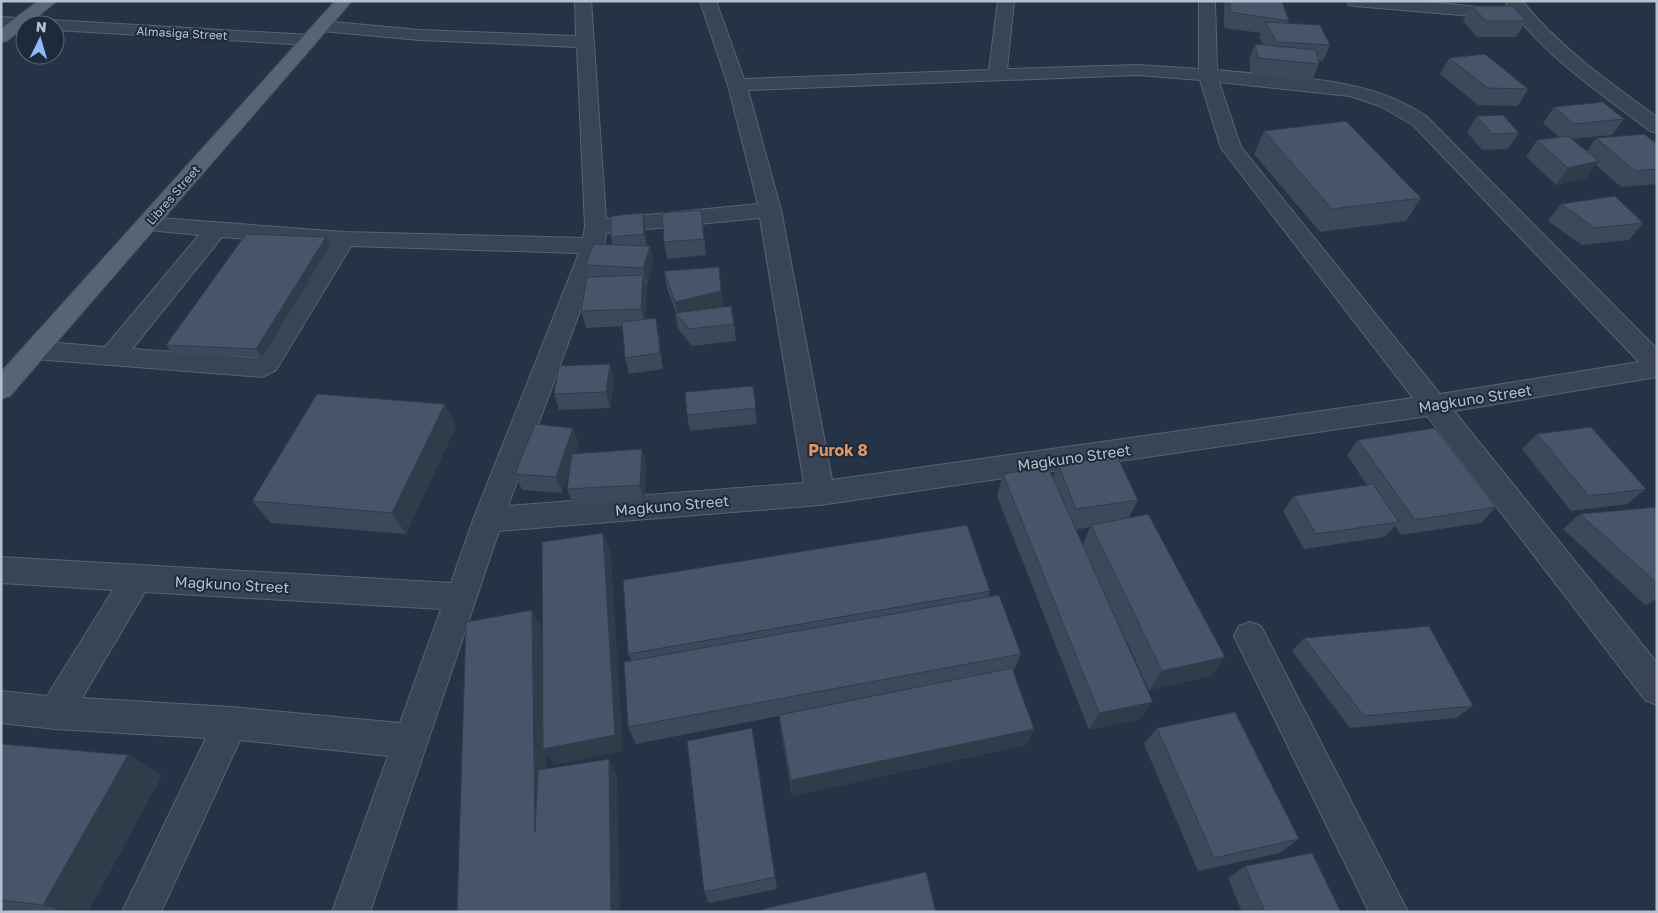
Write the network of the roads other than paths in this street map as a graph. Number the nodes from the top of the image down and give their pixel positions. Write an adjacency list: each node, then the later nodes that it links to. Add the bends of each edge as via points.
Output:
1 (49, 1): 9 (main road)
2 (344, 1): 14 (main road, Libres Street)
3 (583, 1): 16 (street)
4 (708, 1): 19 (street)
5 (1006, 1): 17 (street)
6 (1207, 1): 18 (street)
7 (1355, 1): 8 (street)
8 (1518, 8): 20 (street, via 1570,60)
9 (31, 15)
10 (1, 22): 11 (street, Almasiga Street)
11 (15, 23)
12 (65, 25): 14 (street, Almasiga Street)
13 (15, 27): 15 (main road)
14 (316, 33): 16 (street, Almasiga Street, via 357,30); 22 (main road, Libres Street)
15 (1, 38)
16 (585, 42): 24 (street)
17 (997, 76): 18 (street, via 1138,70); 19 (street)
18 (1208, 76): 28 (street, via 1351,90 1389,101 1405,110 1420,121); 30 (street, via 1231,148)
19 (738, 85): 21 (street)
20 (1657, 127)
21 (770, 210): 24 (street); 31 (street)
22 (147, 224): 23 (street); 26 (main road, Libres Street)
23 (216, 229): 25 (street); 27 (street)
24 (594, 236): 25 (street); 32 (street)
25 (344, 239): 27 (street, via 265,367 256,369)
26 (35, 350): 27 (street); 29 (main road, Libres Street)
27 (111, 357)
28 (1657, 367): 30 (street, Magkuno Street)
29 (1, 389)
30 (1432, 405): 31 (street, Magkuno Street); 37 (street)
31 (820, 493): 32 (street, Magkuno Street)
32 (488, 520): 35 (street)
33 (1, 570): 34 (street, Magkuno Street)
34 (137, 578): 35 (street, Magkuno Street); 39 (street)
35 (462, 597): 41 (street)
36 (1250, 636): 44 (street)
37 (1657, 689)
38 (1, 708): 39 (street)
39 (55, 713): 40 (street)
40 (231, 724): 41 (street); 42 (street)
41 (411, 741): 43 (street)
42 (142, 912)
43 (351, 912)
44 (1389, 912)

